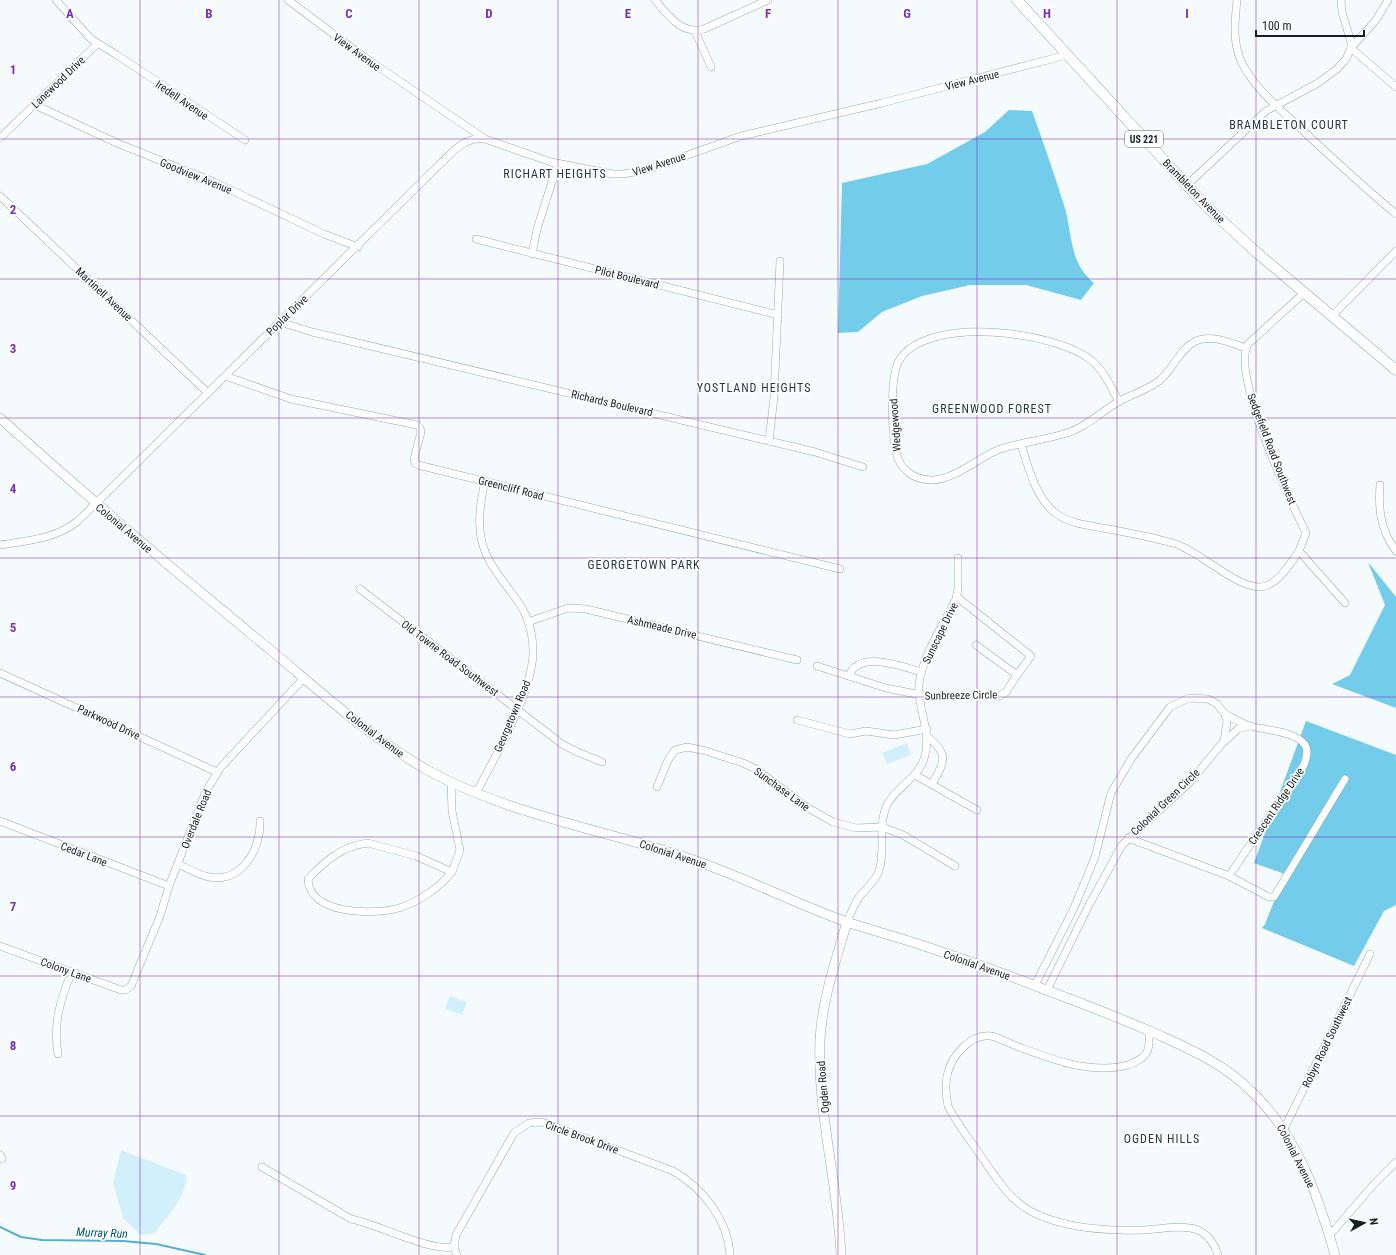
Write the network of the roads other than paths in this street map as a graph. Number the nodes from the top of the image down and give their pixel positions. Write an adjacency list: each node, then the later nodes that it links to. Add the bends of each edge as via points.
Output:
1 (56, 0): 10 (street)
2 (288, 0): 18 (street, View Avenue, via 364,57)
3 (655, 0): 9 (street, via 677,24)
4 (768, 0): 9 (street)
5 (1017, 0): 12 (main road, Brambleton Avenue / US 221)
6 (1237, 0): 16 (street, via 1235,25 1237,52 1241,63)
7 (1341, 0): 11 (street, via 1342,12 1352,42)
8 (1388, 0): 11 (street, via 1376,20)
9 (695, 31): 13 (street)
10 (97, 44): 15 (street, Lanewood Drive); 19 (street, Iredell Avenue)
11 (1351, 48): 14 (street); 16 (street, via 1346,59 1328,76)
12 (1067, 55): 20 (street, View Avenue, via 875,105 740,136 636,172 613,174); 21 (main road, Brambleton Avenue / US 221)
13 (711, 67)
14 (1396, 87)
15 (35, 105): 17 (street, Lanewood Drive); 25 (street, Goodview Avenue)
16 (1276, 105): 21 (street, via 1238,136); 23 (street)
17 (1, 134)
18 (485, 139): 20 (street, View Avenue); 25 (street, Poplar Drive, via 475,138 461,144)
19 (245, 140)
20 (558, 164): 27 (street)
21 (1187, 185): 29 (main road, Brambleton Avenue / US 221, via 1237,235)
22 (0, 196): 36 (street, Martinell Avenue)
23 (1396, 214)
24 (476, 240): 27 (street, Pilot Boulevard)
25 (358, 247): 32 (street, Poplar Drive)
26 (1396, 251): 31 (street)
27 (532, 254): 30 (street, Pilot Boulevard)
28 (780, 261): 30 (street)
29 (1304, 293): 31 (main road, US 221); 33 (street)
30 (778, 315): 39 (street)
31 (1332, 316): 34 (main road, US 221)
32 (280, 322): 35 (street, Poplar Drive); 39 (street, Richards Boulevard, via 312,332)
33 (1246, 348): 37 (street, Wedgewood, via 1219,340 1195,342 1157,382); 46 (street, Sedgefield Road Southwest, via 1246,371 1252,400 1283,485 1306,533)
34 (1396, 370)
35 (225, 376): 36 (street, Poplar Drive); 42 (street, Greencliff Road, via 291,399 417,425 421,432 415,463 418,466)
36 (208, 393): 44 (street, Poplar Drive)
37 (1118, 402): 40 (street, Wedgewood, via 1077,429); 40 (street, Wedgewood, via 1106,378 1091,360 1060,345 1021,335 1000,331 971,331 934,337 905,352 896,365 893,396 896,452 899,462 908,473 924,479 942,478 968,467 989,454)
38 (0, 418): 44 (main road, Colonial Avenue)
39 (769, 441): 41 (street, Richards Boulevard)
40 (1021, 444): 46 (street, via 1034,482 1046,504 1067,520 1178,545 1206,559 1243,583 1260,587 1267,586 1275,580)
41 (863, 467)
42 (485, 481): 49 (street, Greencliff Road); 53 (street, Georgetown Road, via 479,520 484,549 489,561 518,599)
43 (1380, 486): 47 (street, via 1381,520 1386,536)
44 (96, 504): 45 (street, Poplar Drive, via 60,533 47,538); 61 (main road, Colonial Avenue)
45 (0, 545)
46 (1299, 551): 52 (street)
47 (1396, 551)
48 (958, 558): 51 (street, Sunscape Drive)
49 (840, 569)
50 (360, 589): 63 (street, Old Towne Road Southwest)
51 (957, 597): 58 (street, Sunscape Drive); 59 (street, Sunbreeze Circle, via 1031,656)
52 (1344, 603)
53 (528, 622): 55 (street, Ashmeade Drive, via 568,608 586,609); 63 (street, Georgetown Road, via 533,660)
54 (976, 645): 59 (street)
55 (797, 660)
56 (817, 666): 60 (street)
57 (0, 672): 71 (street, Parkwood Drive)
58 (921, 672): 60 (street, via 874,661 857,664 851,670); 62 (street, Sunscape Drive)
59 (1018, 675): 62 (street, Sunbreeze Circle, via 1000,696)
60 (850, 676): 62 (street, via 886,688)
61 (304, 678): 71 (street, Overdale Road); 74 (main road, Colonial Avenue, via 382,741)
62 (920, 695): 67 (street, Sunscape Drive)
63 (518, 708): 70 (street, Old Towne Road Southwest, via 562,744); 77 (street, Georgetown Road)
64 (1225, 714): 66 (street, Crescent Ridge Drive); 69 (street, via 1227,729); 92 (street, via 1218,704 1208,699 1184,700 1170,707 1138,748 1112,793 1095,857 1074,908)
65 (797, 720): 67 (street, via 850,734 866,731 894,735)
66 (1249, 726): 69 (street, Colonial Green Circle, via 1238,729); 86 (street, Crescent Ridge Drive, via 1297,739 1305,745 1308,754 1304,765)
67 (927, 728): 68 (street, Sunscape Drive)
68 (928, 737): 72 (street, Sunscape Drive, via 924,760); 75 (street, via 941,749 943,757 942,768)
69 (1224, 741): 82 (street, Colonial Green Circle, via 1190,782)
70 (602, 762)
71 (217, 772): 83 (street, Overdale Road, via 206,791)
72 (915, 775): 75 (street); 81 (street, Sunscape Drive, via 891,798 883,815)
73 (1345, 779): 86 (street, via 1274,897 1269,897)
74 (451, 782): 77 (main road, Colonial Avenue); 85 (street, via 452,811 460,850)
75 (932, 784): 78 (street)
76 (657, 787): 81 (street, Sunchase Lane, via 672,753 681,747 687,747 725,756 756,769 805,806 832,822 856,828)
77 (476, 793): 88 (main road, Colonial Avenue, via 539,816 706,864)
78 (977, 810)
79 (0, 821): 87 (street, Cedar Lane)
80 (260, 821): 83 (street, via 256,849 246,864 232,875 209,877)
81 (882, 827): 84 (street, via 903,835); 88 (street, Sunscape Drive, via 880,869 874,881 853,907)
82 (1128, 838): 86 (street); 94 (street, Colonial Green Circle, via 1109,866)
83 (178, 864): 87 (street, Overdale Road)
84 (955, 866)
85 (452, 872): 85 (street, via 416,856 363,844 340,850 308,879 308,887 317,898 335,908 375,912 399,908 422,898 446,880)
86 (1229, 876)
87 (169, 886): 93 (street, Overdale Road, via 160,916)
88 (847, 922): 92 (main road, Colonial Avenue, via 919,944); 104 (main road, Ogden Road, via 823,1012 820,1040 820,1071)
89 (0, 946): 91 (street, Colony Lane)
90 (1370, 954): 97 (street, Robyn Road Southwest)
91 (72, 972): 93 (street, Colony Lane, via 121,990); 96 (street, via 56,1018)
92 (1034, 985): 94 (main road, Colonial Avenue)
93 (131, 986)
94 (1047, 990): 95 (main road, Colonial Avenue)
95 (1149, 1031): 97 (main road, Colonial Avenue, via 1204,1056 1236,1077 1262,1102); 105 (street, via 1148,1051 1142,1058 1127,1066 1108,1068 1079,1067 990,1036 978,1038 962,1049 951,1063 947,1076 948,1106 1006,1190 1029,1210 1048,1220 1063,1224 1112,1230 1198,1230 1207,1235)
96 (58, 1054)
97 (1284, 1129): 100 (main road, Colonial Avenue, via 1306,1174)
98 (1396, 1162): 100 (street)
99 (262, 1167): 101 (street, via 351,1219 434,1247)
100 (1329, 1236): 106 (main road, Colonial Avenue)
101 (454, 1247): 102 (street); 103 (street, Circle Brook Drive, via 456,1235 514,1134 523,1126 535,1122 576,1134 684,1177 694,1185 721,1222)
102 (458, 1255)
103 (730, 1255)
104 (842, 1255)
105 (1218, 1255)
106 (1334, 1255)

